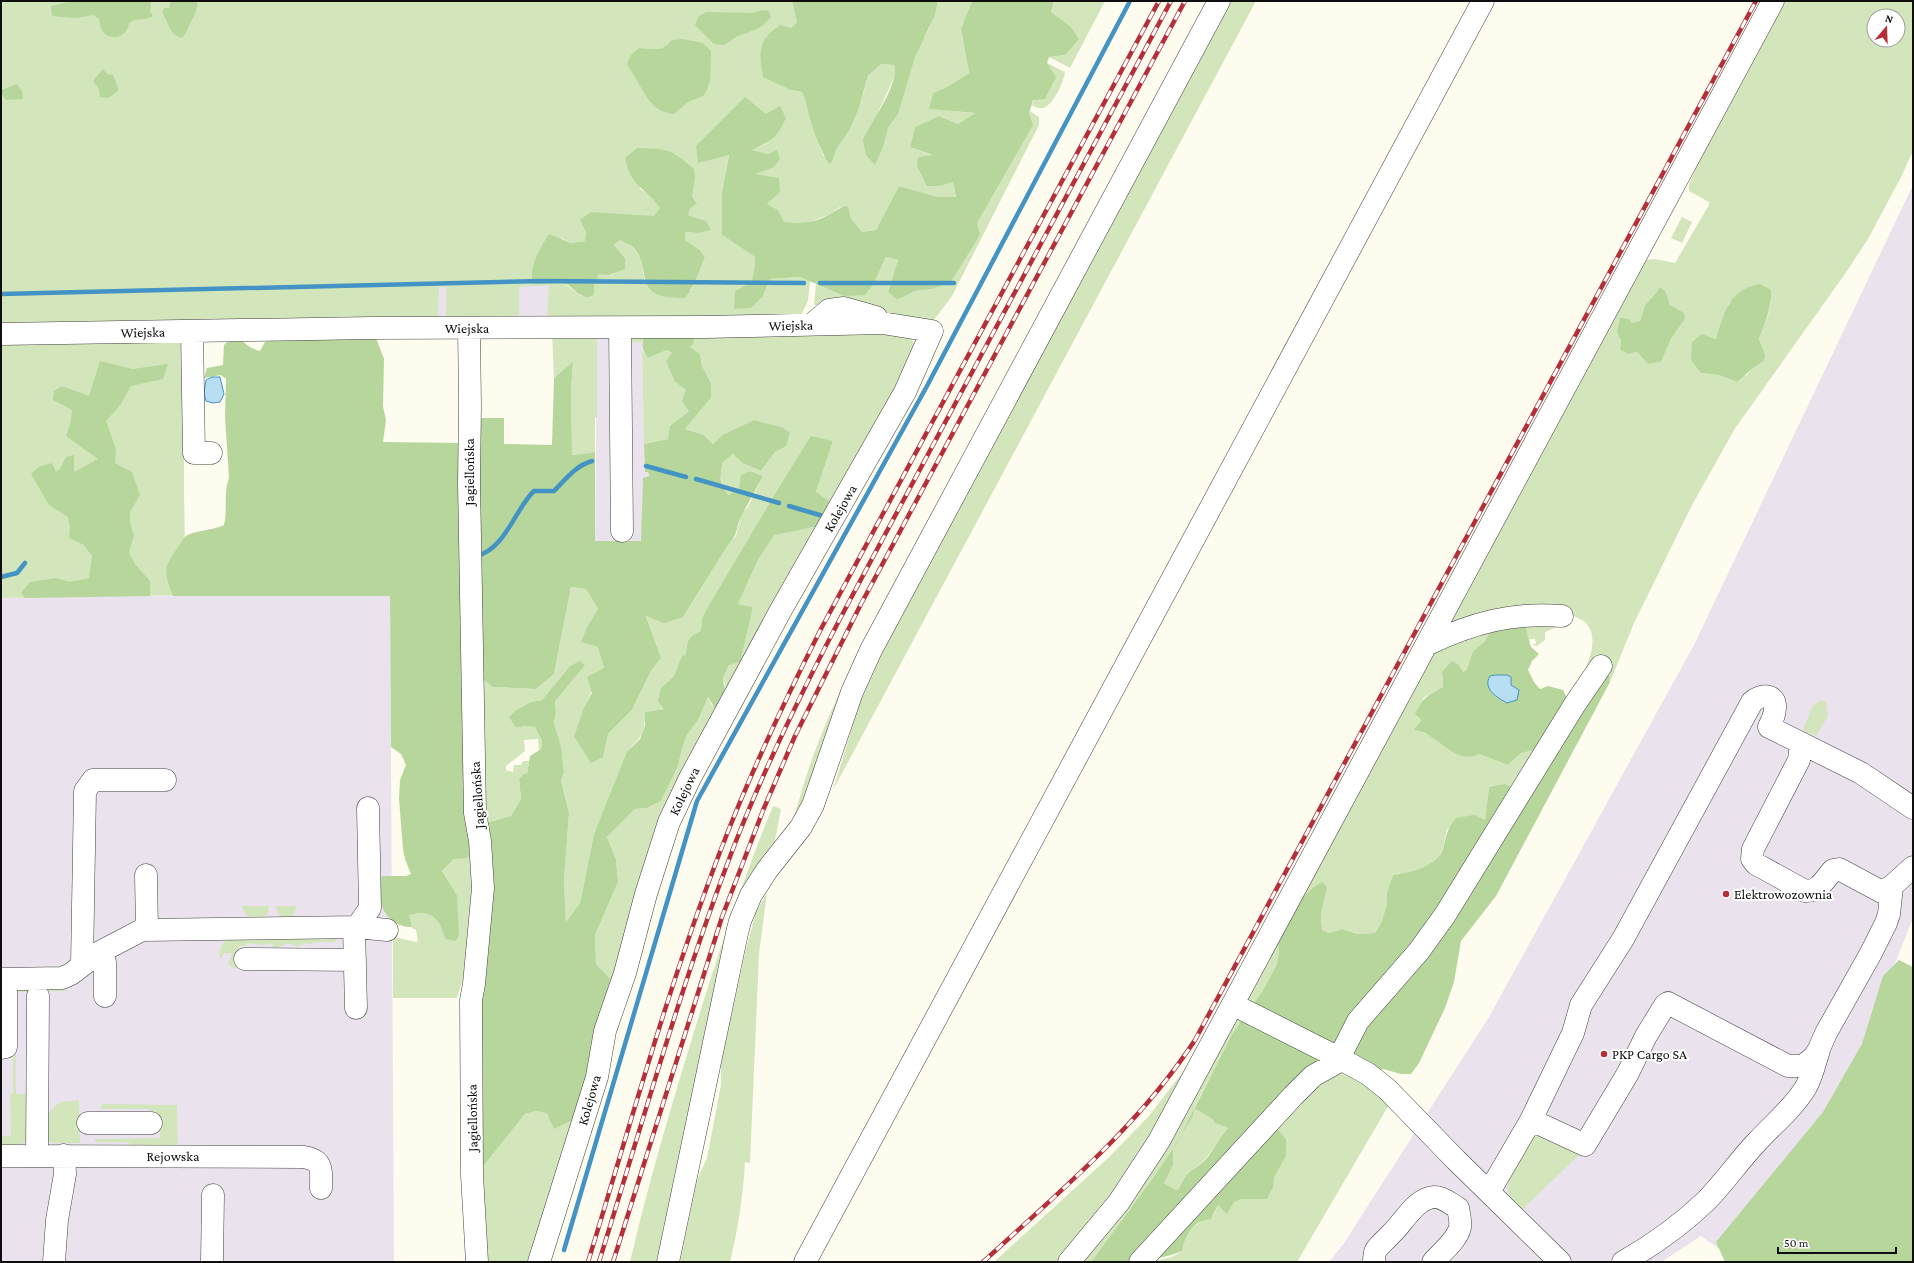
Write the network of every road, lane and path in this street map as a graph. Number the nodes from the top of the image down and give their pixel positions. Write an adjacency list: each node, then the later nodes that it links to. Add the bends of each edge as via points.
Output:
1 (1219, 1): 54 (street, via 880,633 852,692 822,783 808,816 794,838 767,870 745,908 736,933)
2 (1483, 1): 55 (street)
3 (1773, 1): 14 (street)
4 (908, 327): 6 (street, Wiejska, via 871,319 811,325); 8 (street, Wiejska); 10 (street, via 920,343)
5 (468, 328): 6 (street, Wiejska); 7 (street, Wiejska); 52 (street, Jagiellońska, via 475,813 480,841 483,888 471,1000 472,1175)
6 (620, 328): 12 (street)
7 (192, 331): 9 (street, Wiejska); 11 (street, via 194,453)
8 (932, 331): 10 (street, Kolejowa)
9 (1, 334)
10 (920, 358): 53 (street, Kolejowa, via 905,392 782,608 669,822 625,973 605,1031 597,1077)
11 (211, 453)
12 (622, 531)
13 (1562, 616): 14 (street, via 1527,614 1500,619 1474,625)
14 (1428, 644): 33 (street)
15 (1601, 666): 37 (street, via 1445,914 1419,951 1358,1021)
16 (1801, 743): 19 (street, via 1861,773); 22 (street, via 1799,760 1753,849 1752,859 1756,864 1805,891 1811,892 1819,887 1832,870 1839,869 1882,892); 39 (street, via 1746,716 1623,939 1581,1005 1573,1033)
17 (165, 780): 29 (street, via 93,780 85,791)
18 (368, 808): 23 (street, via 370,908)
19 (1913, 808)
20 (1913, 867): 22 (street)
21 (146, 875): 24 (street)
22 (1892, 886): 36 (street, via 1886,923 1826,1033)
23 (356, 927): 24 (street); 25 (street); 28 (street)
24 (147, 930): 26 (street, via 138,932)
25 (387, 930)
26 (100, 952): 29 (street); 32 (street, via 105,962)
27 (245, 959): 28 (street)
28 (355, 960): 34 (street)
29 (82, 965): 30 (street, via 62,978)
30 (3, 985): 35 (street, via 6,1047)
31 (38, 996): 43 (street)
32 (105, 996)
33 (1234, 1005): 37 (street); 56 (street, via 1142,1169 1119,1202)
34 (356, 1008)
35 (1, 1048)
36 (1820, 1049): 38 (street); 41 (street, via 1810,1078 1800,1095)
37 (1339, 1058): 47 (street, via 1368,1074 1387,1089); 57 (street, via 1292,1096)
38 (1803, 1066): 39 (street, via 1788,1066 1668,1003 1646,1036 1628,1073 1585,1145); 41 (street)
39 (1531, 1120): 47 (street)
40 (151, 1123): 45 (street, via 88,1116)
41 (1755, 1144): 61 (street, via 1727,1178 1686,1219)
42 (1, 1156): 43 (street, Rejowska)
43 (37, 1156): 44 (street, Rejowska)
44 (64, 1156): 45 (street, Rejowska); 50 (street, via 65,1174 57,1220)
45 (88, 1156): 46 (street, Rejowska, via 311,1158 320,1166)
46 (321, 1188)
47 (1485, 1188): 49 (street); 60 (street)
48 (213, 1195): 51 (street)
49 (1458, 1208): 58 (street, via 1442,1198 1428,1198 1413,1208 1379,1246); 59 (street, via 1460,1228)
50 (54, 1262)
51 (212, 1262)
52 (477, 1262)
53 (539, 1262)
54 (668, 1262)
55 (804, 1262)
56 (1069, 1262)
57 (1140, 1262)
58 (1374, 1262)
59 (1433, 1262)
60 (1560, 1262)
61 (1623, 1262)

